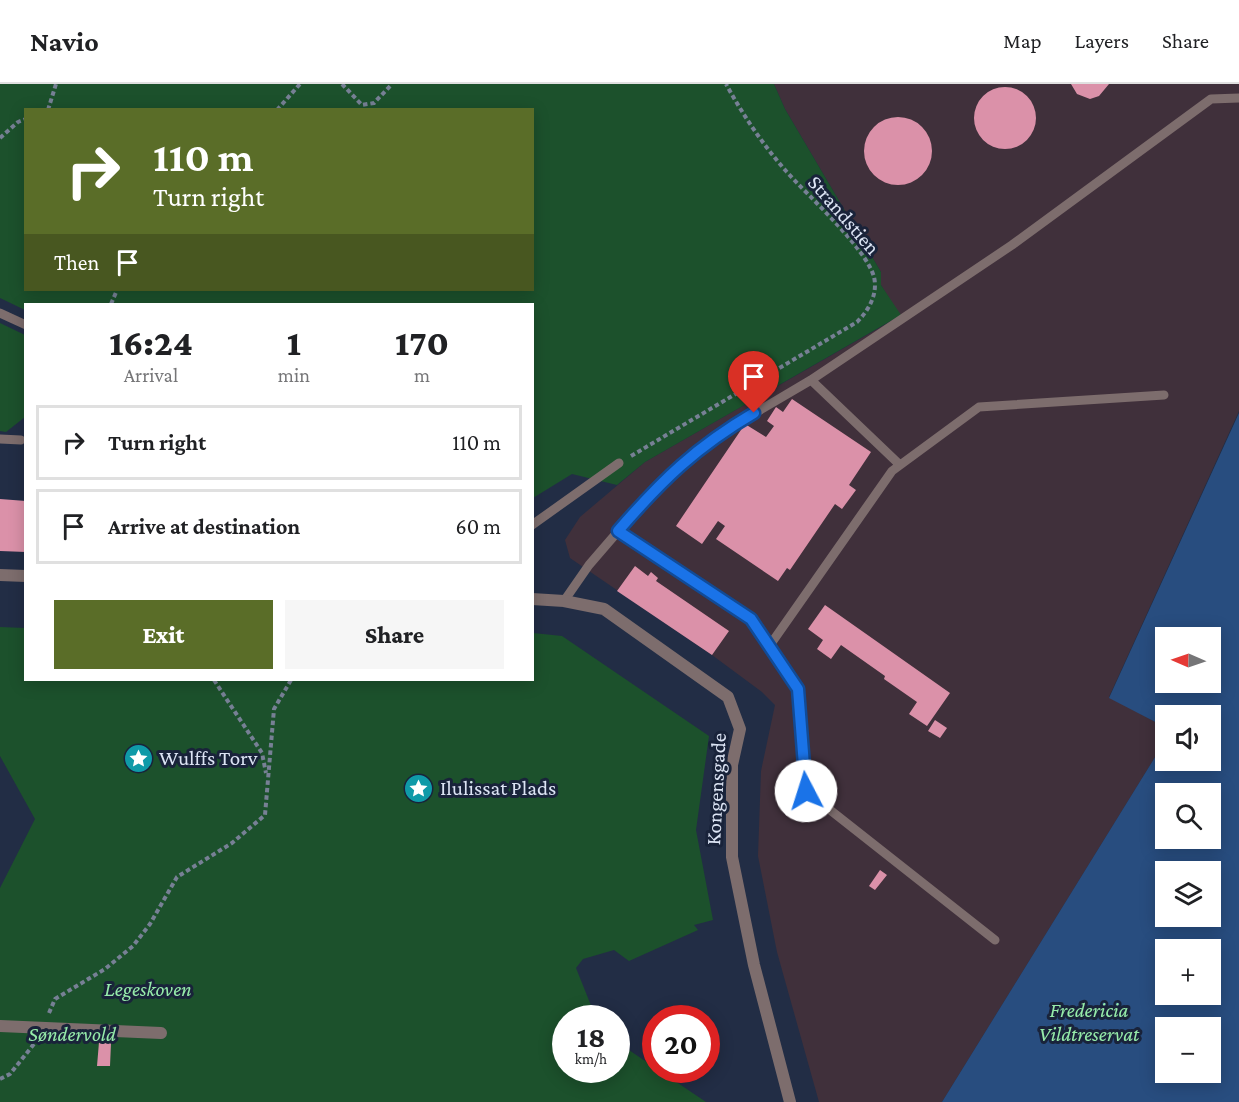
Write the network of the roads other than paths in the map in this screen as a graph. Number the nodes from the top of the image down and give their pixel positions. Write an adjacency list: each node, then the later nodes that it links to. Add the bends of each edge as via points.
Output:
1 (1239, 98): 4 (lane, via 1211,99 1012,245)
2 (0, 313): 3 (lane)
3 (24, 324)
4 (811, 380): 9 (lane); 11 (lane, via 716,435 658,485)
5 (1164, 395): 9 (lane, via 979,407)
6 (0, 439): 7 (lane)
7 (21, 440)
8 (620, 463): 10 (lane)
9 (900, 465): 16 (lane, via 891,471)
10 (534, 524)
11 (618, 531): 15 (lane); 16 (lane, via 751,619)
12 (0, 575): 13 (street)
13 (24, 576)
14 (534, 599): 15 (street, Kongensgade)
15 (564, 601): 20 (street, Kongensgade, via 604,609 728,697 740,729 732,765 732,857 754,965)
16 (768, 648): 17 (lane, via 798,689 806,791)
17 (995, 940)
18 (0, 1026): 19 (street)
19 (161, 1033)
20 (790, 1102)

